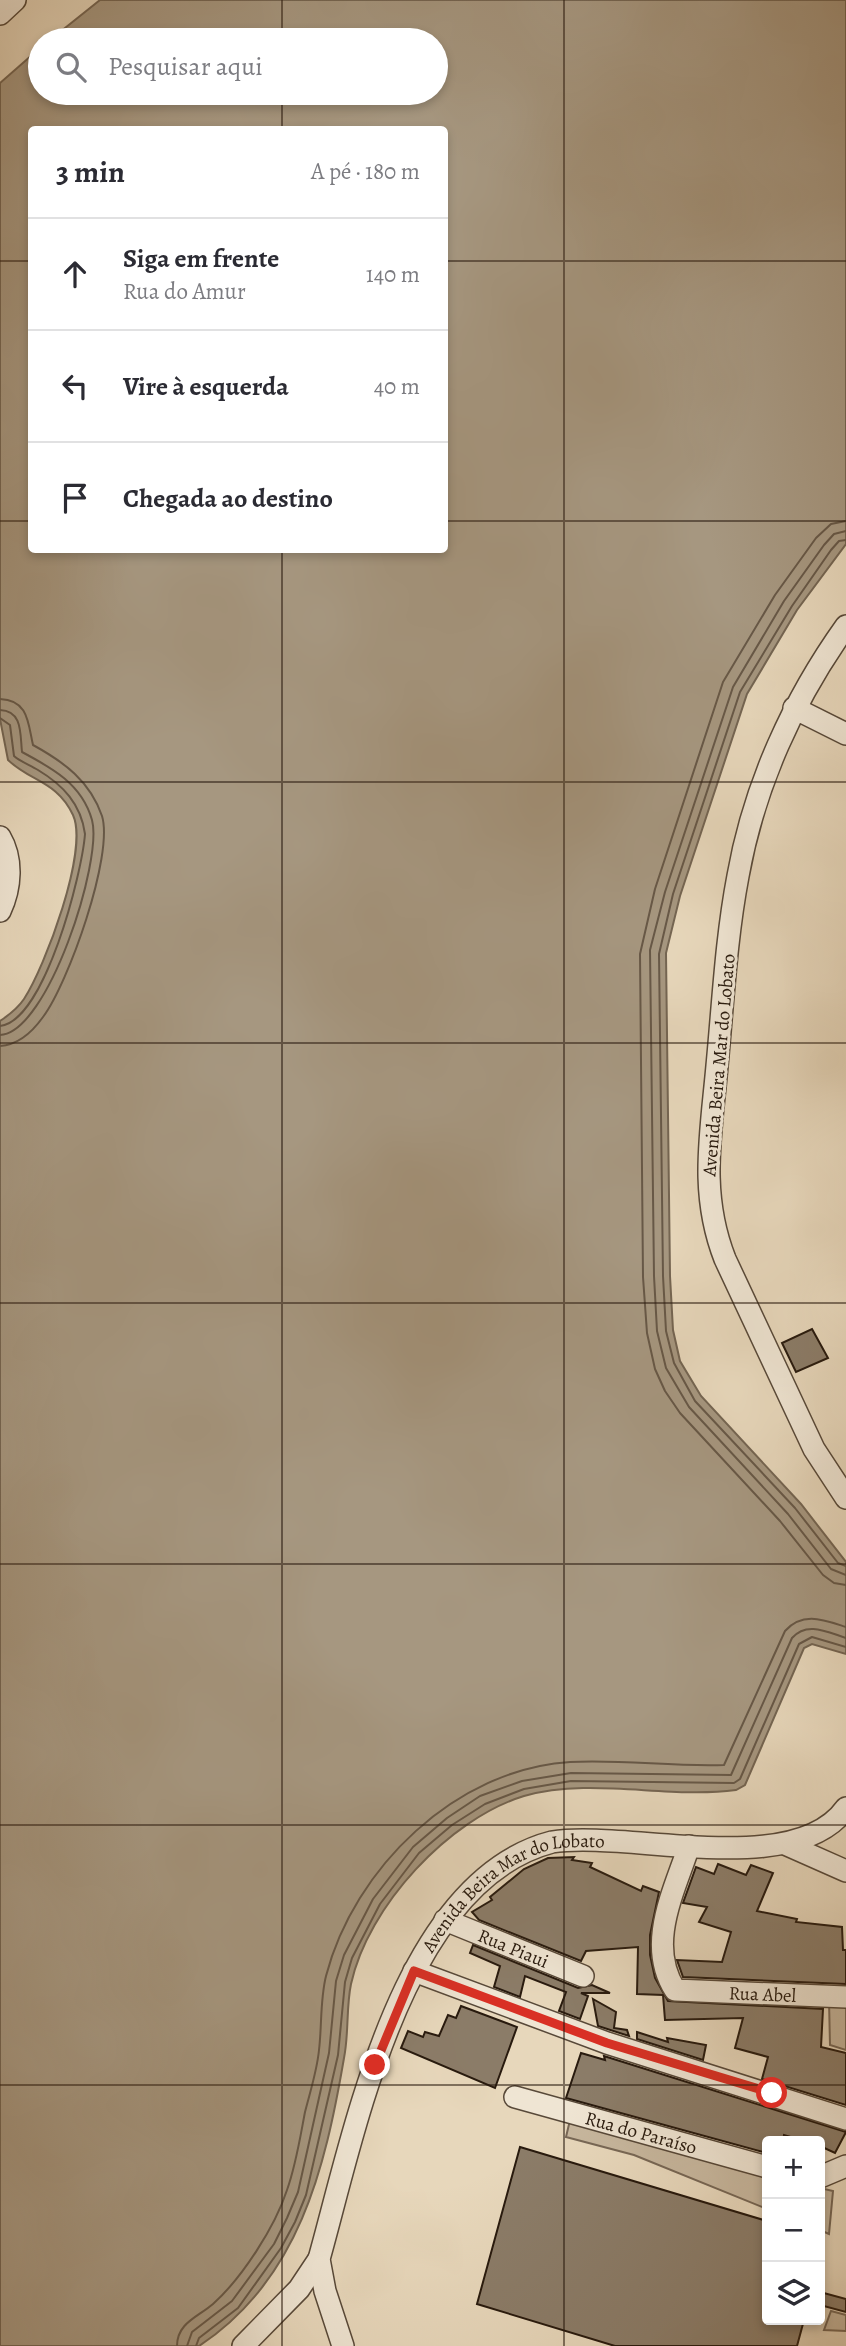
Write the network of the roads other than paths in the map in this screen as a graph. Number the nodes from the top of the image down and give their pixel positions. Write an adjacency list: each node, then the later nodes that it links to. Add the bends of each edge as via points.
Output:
1 (15, 0): 2 (street)
2 (0, 14)
3 (846, 626): 4 (street, Avenida Beira Mar do Lobato)
4 (794, 708): 5 (street); 8 (street, Avenida Beira Mar do Lobato, via 760,795 737,876 707,1180 715,1234 725,1259 814,1449)
5 (846, 734)
6 (3, 846): 7 (street, via 9,875)
7 (2, 907)
8 (846, 1498)
9 (846, 1808): 10 (street, Avenida Beira Mar do Lobato, via 819,1833)
10 (785, 1844): 11 (street, Avenida Beira Mar do Lobato); 12 (street)
11 (689, 1846): 13 (street, Avenida Beira Mar do Lobato, via 565,1840 530,1848 495,1871); 16 (street, Rua Abel, via 661,1937 670,1979 679,1992)
12 (846, 1871)
13 (445, 1920): 14 (street, Avenida Beira Mar do Lobato); 15 (street, Rua Piaui)
14 (414, 1971): 18 (street, via 607,2043); 22 (street, Avenida Beira Mar do Lobato, via 375,2065)
15 (583, 1976)
16 (846, 1997)
17 (516, 2097): 19 (street, Rua do Paraíso)
18 (846, 2119)
19 (762, 2166)
20 (846, 2166): 21 (street)
21 (825, 2175)
22 (319, 2259): 23 (street, via 299,2288); 24 (street, Avenida Beira Mar do Lobato)
23 (243, 2346)
24 (343, 2346)

